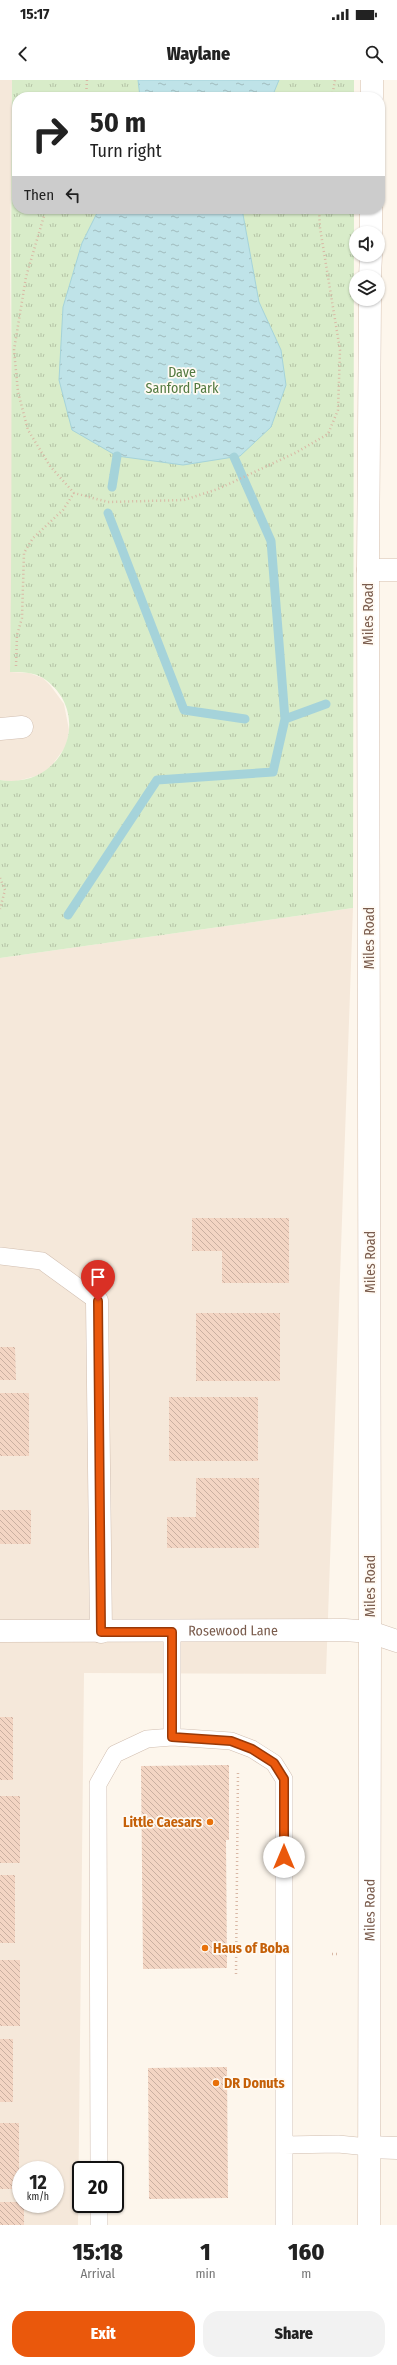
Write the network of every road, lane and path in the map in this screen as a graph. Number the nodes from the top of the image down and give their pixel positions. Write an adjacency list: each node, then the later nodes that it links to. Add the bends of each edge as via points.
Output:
1 (87, 80): 4 (path)
2 (335, 80): 5 (path)
3 (372, 80): 6 (main road)
4 (86, 92)
5 (333, 92)
6 (372, 92)
7 (45, 214): 12 (path, via 26,277 14,350 18,392 28,430 50,466)
8 (319, 214): 12 (path, via 340,350 338,410 328,434 218,489 184,500 108,502)
9 (371, 214): 10 (main road)
10 (371, 226)
11 (370, 306): 13 (main road, Miles Road)
12 (74, 492): 15 (path, via 63,510 32,538 24,553 22,618 17,635)
13 (368, 570): 14 (main road); 26 (main road, Miles Road)
14 (397, 570)
15 (16, 666)
16 (22, 727): 17 (main road)
17 (0, 729)
18 (0, 878): 19 (path, via 6,890)
19 (0, 909)
20 (0, 1256): 21 (lane, via 42,1261)
21 (98, 1301): 24 (main road)
22 (397, 1624): 26 (main road, Rosewood Lane)
23 (0, 1632): 24 (main road, Rosewood Lane)
24 (101, 1632): 25 (main road, Rosewood Lane)
25 (172, 1632): 26 (main road, Rosewood Lane); 28 (lane)
26 (370, 1632): 27 (main road, Rosewood Lane); 34 (main road, Miles Road)
27 (397, 1641)
28 (172, 1737): 29 (lane); 36 (lane, via 147,1739 115,1754 98,1784)
29 (238, 1743): 32 (path); 33 (lane, via 274,1763 284,1779)
30 (332, 1954): 31 (path)
31 (337, 1954)
32 (236, 1974)
33 (284, 2145): 34 (lane, via 338,2144); 39 (lane)
34 (368, 2147): 35 (main road); 40 (main road, Miles Road)
35 (397, 2148)
36 (99, 2161)
37 (99, 2213): 38 (lane)
38 (100, 2225)
39 (284, 2225)
40 (369, 2225)

